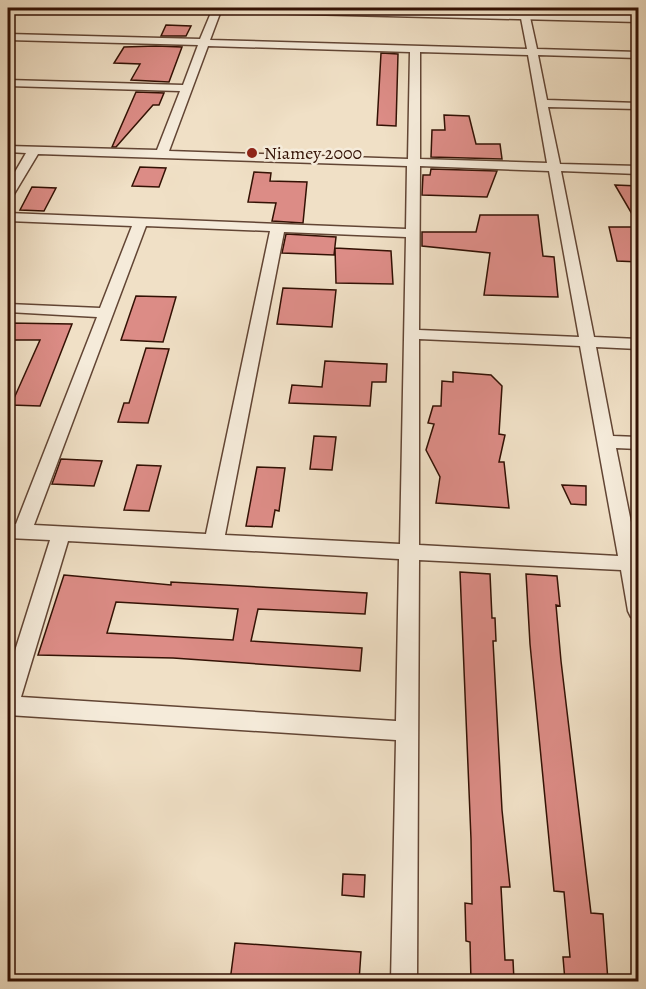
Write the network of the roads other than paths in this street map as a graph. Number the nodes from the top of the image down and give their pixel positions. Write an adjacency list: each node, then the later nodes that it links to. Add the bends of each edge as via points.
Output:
1 (217, 8): 7 (street)
2 (226, 8): 3 (street)
3 (315, 9): 4 (street)
4 (525, 11): 5 (street); 9 (street)
5 (635, 15)
6 (8, 37): 7 (street)
7 (204, 42): 8 (street); 12 (street)
8 (415, 48): 9 (street); 18 (street)
9 (532, 52): 10 (street); 13 (street)
10 (639, 55)
11 (8, 83): 12 (street)
12 (187, 88): 17 (street)
13 (542, 103): 14 (street); 19 (street)
14 (639, 106)
15 (8, 149): 16 (street)
16 (34, 150): 17 (street); 21 (street)
17 (162, 154): 18 (street)
18 (414, 162): 19 (street); 25 (street)
19 (554, 167): 20 (street); 29 (street)
20 (639, 170)
21 (8, 194)
22 (8, 217): 23 (street)
23 (141, 221): 24 (street); 27 (street)
24 (278, 227): 25 (street); 35 (street)
25 (413, 233): 28 (street)
26 (8, 308): 27 (street)
27 (106, 313): 33 (street)
28 (412, 334): 29 (street); 36 (street)
29 (587, 342): 30 (street); 31 (street)
30 (639, 344)
31 (606, 442): 32 (street); 37 (street)
32 (639, 443)
33 (15, 531): 34 (street)
34 (61, 534): 35 (street); 39 (street)
35 (214, 542): 36 (street)
36 (409, 552): 37 (street); 40 (street)
37 (634, 564): 38 (street)
38 (639, 611)
39 (8, 706): 40 (street)
40 (407, 731): 41 (street)
41 (404, 981)

